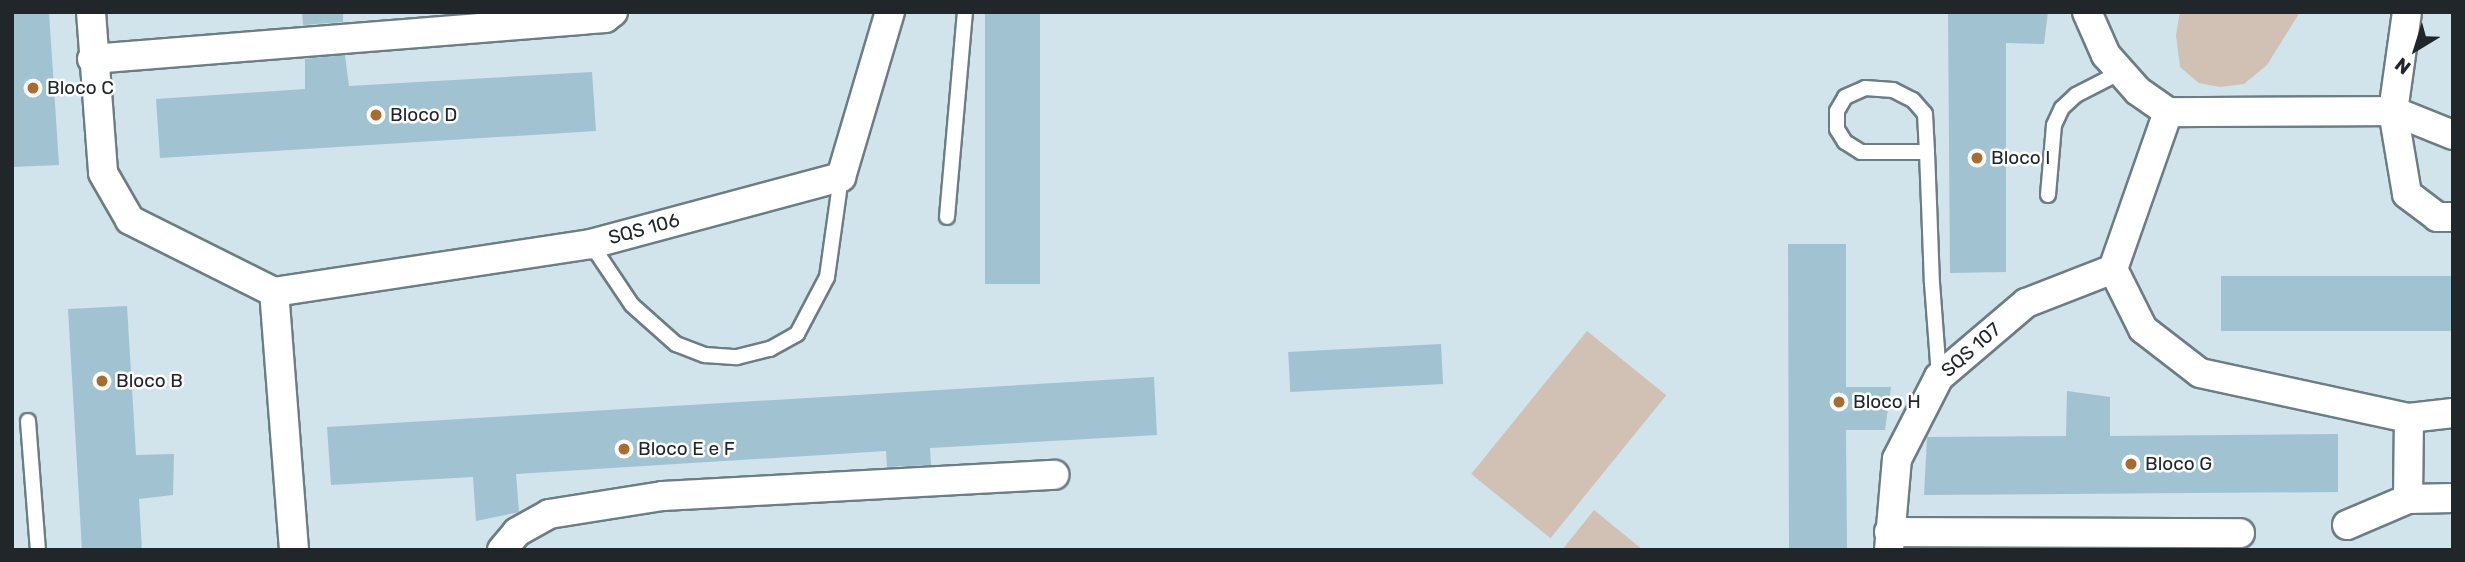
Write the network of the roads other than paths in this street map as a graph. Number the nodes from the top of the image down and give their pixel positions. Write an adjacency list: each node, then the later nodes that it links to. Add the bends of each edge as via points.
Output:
1 (91, 12): 7 (street)
2 (613, 12): 7 (street, via 604,18)
3 (890, 12): 13 (street)
4 (965, 12): 15 (lane)
5 (2087, 12): 8 (street, via 2106,55)
6 (2407, 12): 9 (street)
7 (92, 59): 19 (street, via 103,173 130,220)
8 (2121, 72): 10 (street); 14 (lane, via 2076,94 2062,108 2054,125)
9 (2393, 111): 10 (street); 11 (street); 16 (street, via 2407,194 2437,217)
10 (2168, 112): 18 (street)
11 (2453, 135)
12 (1927, 152): 12 (lane, via 1925,114 1913,100 1894,90 1865,88 1845,97 1837,111 1837,129 1845,142 1861,152); 20 (lane)
13 (841, 177): 17 (street, SQS 106); 17 (lane, via 827,277 797,334 770,349 737,358 705,355 676,344 632,305)
14 (2048, 195)
15 (947, 217)
16 (2453, 217)
17 (591, 244): 19 (street, SQS 106)
18 (2113, 268): 20 (street, SQS 107, via 2026,303); 22 (street, via 2143,329 2200,373)
19 (274, 292): 31 (street)
20 (1939, 377): 29 (street, SQS 107, via 1897,459)
21 (2453, 413): 22 (street)
22 (2409, 418): 26 (street)
23 (28, 421): 30 (lane)
24 (1054, 475): 32 (street, via 663,496 549,514 517,532)
25 (2453, 498): 26 (street)
26 (2408, 499): 27 (street)
27 (2347, 525)
28 (2240, 533): 29 (street, SQS 107)
29 (1889, 541)
30 (38, 550)
31 (294, 550)
32 (502, 550)

